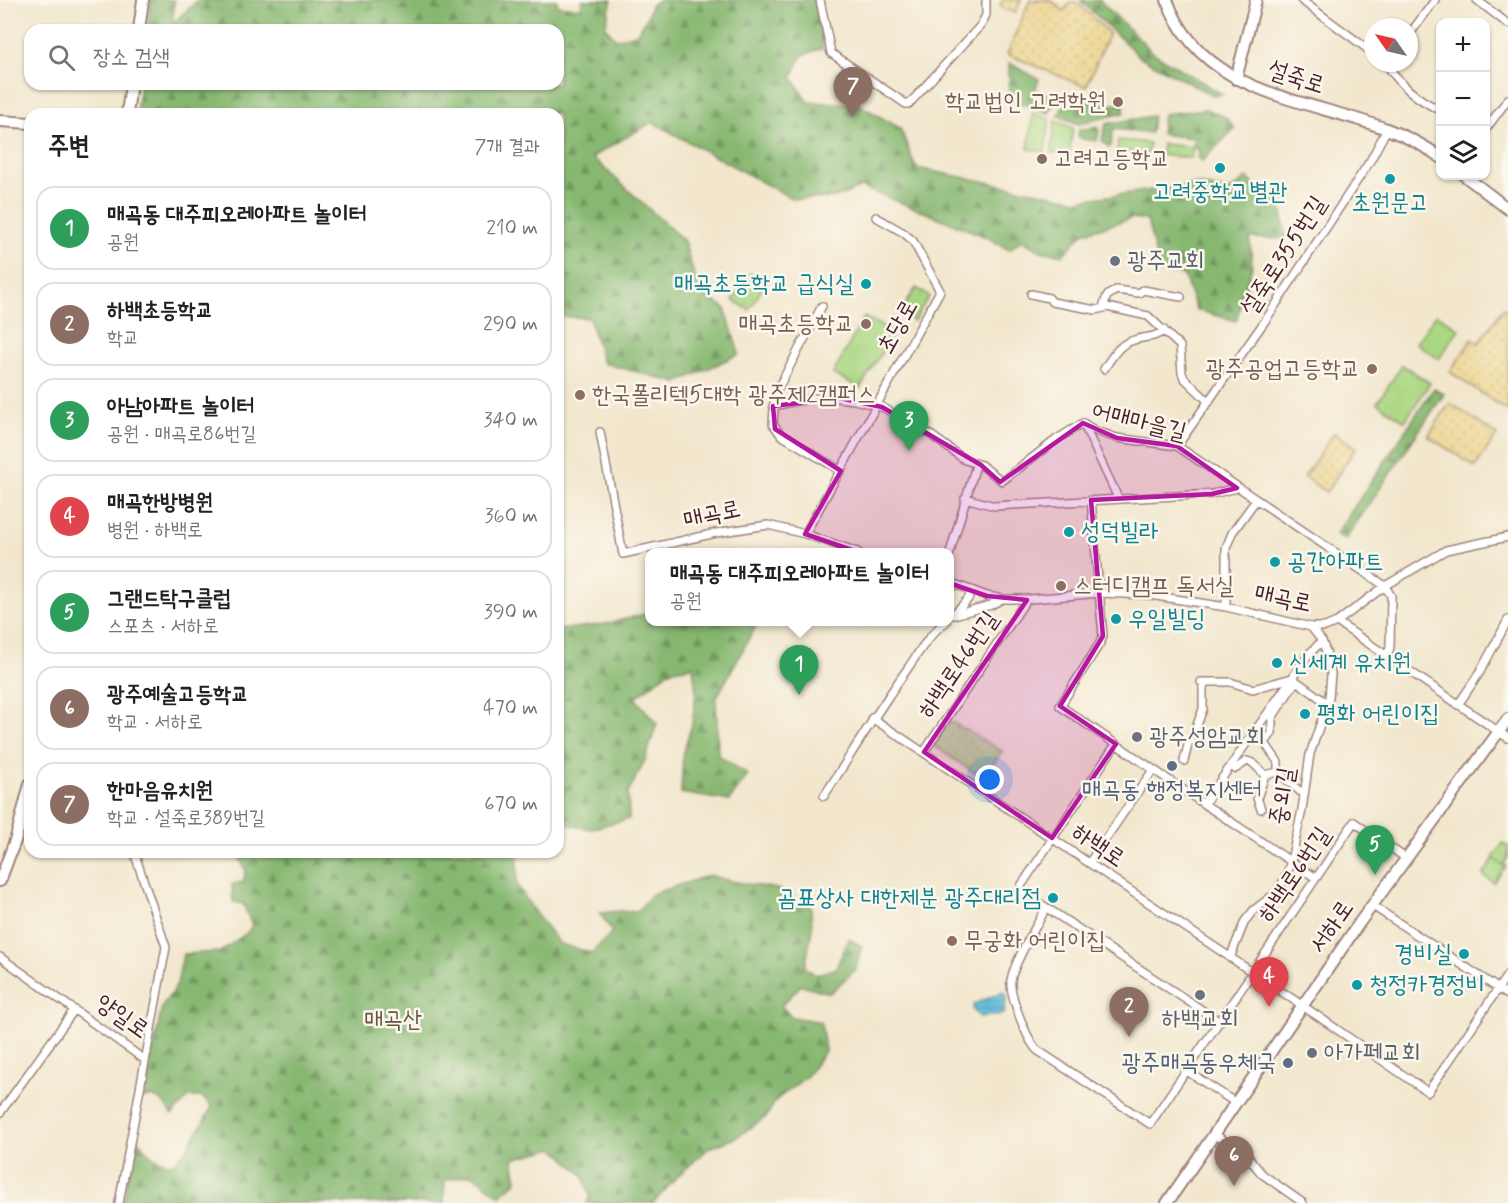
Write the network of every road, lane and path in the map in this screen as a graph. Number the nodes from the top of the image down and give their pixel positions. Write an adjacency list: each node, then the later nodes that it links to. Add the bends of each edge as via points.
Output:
1 (143, 0): 10 (main road)
2 (820, 0): 3 (street, via 831,53 909,104 981,25)
3 (986, 0)
4 (1167, 0): 14 (main road, 설죽로, via 1188,38)
5 (1256, 0): 14 (main road)
6 (1302, 0): 12 (street)
7 (1435, 0): 9 (street)
8 (1477, 0): 11 (street)
9 (1418, 23)
10 (140, 24)
11 (1508, 24)
12 (1364, 46)
13 (1392, 72): 18 (street)
14 (1236, 79): 22 (main road, 설죽로)
15 (130, 90): 17 (main road)
16 (1508, 99): 21 (street)
17 (127, 108)
18 (1436, 108)
19 (0, 121): 20 (main road)
20 (24, 123)
21 (1487, 126)
22 (1387, 129): 23 (main road, 설죽로, via 1410,137); 33 (street, 설죽로355번길, via 1370,161)
23 (1436, 154)
24 (1470, 180): 25 (main road)
25 (1508, 208)
26 (876, 217): 34 (street, 초당로, via 912,241 940,291)
27 (1031, 294): 30 (street, via 1096,310)
28 (1181, 297): 30 (street, via 1116,290 1107,296)
29 (822, 306): 35 (street, via 777,388)
30 (1103, 307): 31 (street, via 1148,316)
31 (1164, 330): 32 (street, via 1121,346); 33 (street, via 1180,346 1184,378)
32 (1104, 369)
33 (1209, 402): 38 (street, 설죽로355번길)
34 (877, 405): 35 (street, via 822,397); 39 (street); 40 (street, 초당로)
35 (773, 406): 40 (street, via 773,424 781,435)
36 (1083, 423): 38 (street, 어매마을길, via 1118,438); 39 (street, 어매마을길, via 1002,481); 43 (street)
37 (600, 432): 51 (street, 매곡로, via 623,554)
38 (1177, 446): 41 (street, 어매마을길)
39 (976, 465): 42 (street)
40 (841, 471): 46 (street, 초당로)
41 (1237, 488): 43 (street, via 1212,494); 45 (street, 어매마을길)
42 (965, 498): 44 (street, via 995,506); 50 (street)
43 (1118, 498): 44 (street)
44 (1091, 500): 55 (street)
45 (1256, 500): 53 (street, 어매마을길); 58 (street, via 1226,548)
46 (805, 534): 48 (street, 매곡로, via 757,525); 49 (street, 매곡로)
47 (1508, 537): 53 (street, via 1446,550)
48 (651, 548)
49 (846, 548)
50 (951, 548)
51 (645, 549)
52 (954, 584): 54 (street, 매곡로)
53 (1384, 586): 61 (street); 66 (street, via 1391,596)
54 (972, 590): 56 (street, 매곡로); 59 (street)
55 (1100, 593): 57 (street, 매곡로); 58 (street, 매곡로, via 1150,595); 73 (street, via 1103,636 1060,706)
56 (1004, 598): 57 (street, 매곡로); 60 (street, 매곡로)
57 (1027, 599): 74 (street, 하백로46번길)
58 (1226, 607): 64 (street, 매곡로)
59 (954, 614)
60 (954, 617)
61 (1337, 622): 64 (street, 매곡로); 66 (street, 매곡로)
62 (1507, 622): 69 (street)
63 (942, 626): 70 (street)
64 (1311, 627): 65 (street, 중외길)
65 (1322, 641): 67 (street); 68 (street, 중외길, via 1331,674)
66 (1387, 657): 69 (street, 매곡로)
67 (1294, 680): 68 (street); 75 (street, via 1253,689 1230,682 1204,682 1203,709); 78 (street, via 1272,718 1272,733 1265,743 1278,762); 82 (street)
68 (1327, 704): 80 (street, 중외길, via 1310,754)
69 (1458, 705): 72 (street, 매곡로)
70 (872, 718): 74 (street, 하백로); 81 (street)
71 (1508, 719): 72 (main road, 서하로)
72 (1503, 735): 87 (main road, 서하로)
73 (1116, 744): 77 (street); 85 (street)
74 (924, 753): 85 (street, 하백로)
75 (1184, 761)
76 (1235, 769): 79 (street, via 1247,761)
77 (1153, 770): 82 (street); 89 (street)
78 (1278, 772): 79 (street); 80 (street)
79 (1265, 775): 84 (street, via 1257,798)
80 (1304, 795): 88 (street, 중외길)
81 (824, 796)
82 (1204, 804): 88 (street)
83 (24, 807): 91 (main road)
84 (1261, 809)
85 (1052, 838): 89 (street, 하백로); 93 (street, via 1020,888)
86 (136, 858): 103 (street, via 166,947)
87 (1407, 859): 90 (street, 하백로6번길, via 1354,822); 92 (main road, 서하로)
88 (1291, 861): 90 (street); 95 (street, 중외길, via 1276,893 1245,921)
89 (1089, 863): 95 (street, 하백로)
90 (1316, 878): 96 (street, 하백로6번길)
91 (0, 880)
92 (1373, 906): 98 (street); 100 (main road, 서하로)
93 (1046, 908): 102 (street); 104 (street, 하백로6번길, via 1011,981 1018,1014 1033,1046 1150,1124)
94 (0, 957): 101 (street, 양일로)
95 (1230, 958): 96 (street, 하백로)
96 (1253, 973): 100 (street, 하백로); 102 (street, 하백로6번길)
97 (1508, 974): 98 (street)
98 (1498, 989): 99 (street); 100 (street, 하백로, via 1428,1092)
99 (1508, 995)
100 (1303, 1006): 105 (main road, 서하로)
101 (74, 1010): 103 (street, 양일로); 106 (street, 양일로)
102 (1220, 1022): 104 (street, 하백로6번길)
103 (145, 1060): 108 (street)
104 (1186, 1071): 105 (street)
105 (1236, 1103): 107 (main road, 서하로)
106 (0, 1113)
107 (1214, 1134): 109 (main road, 서하로); 110 (street)
108 (119, 1203)
109 (1167, 1203)
110 (1303, 1203)

